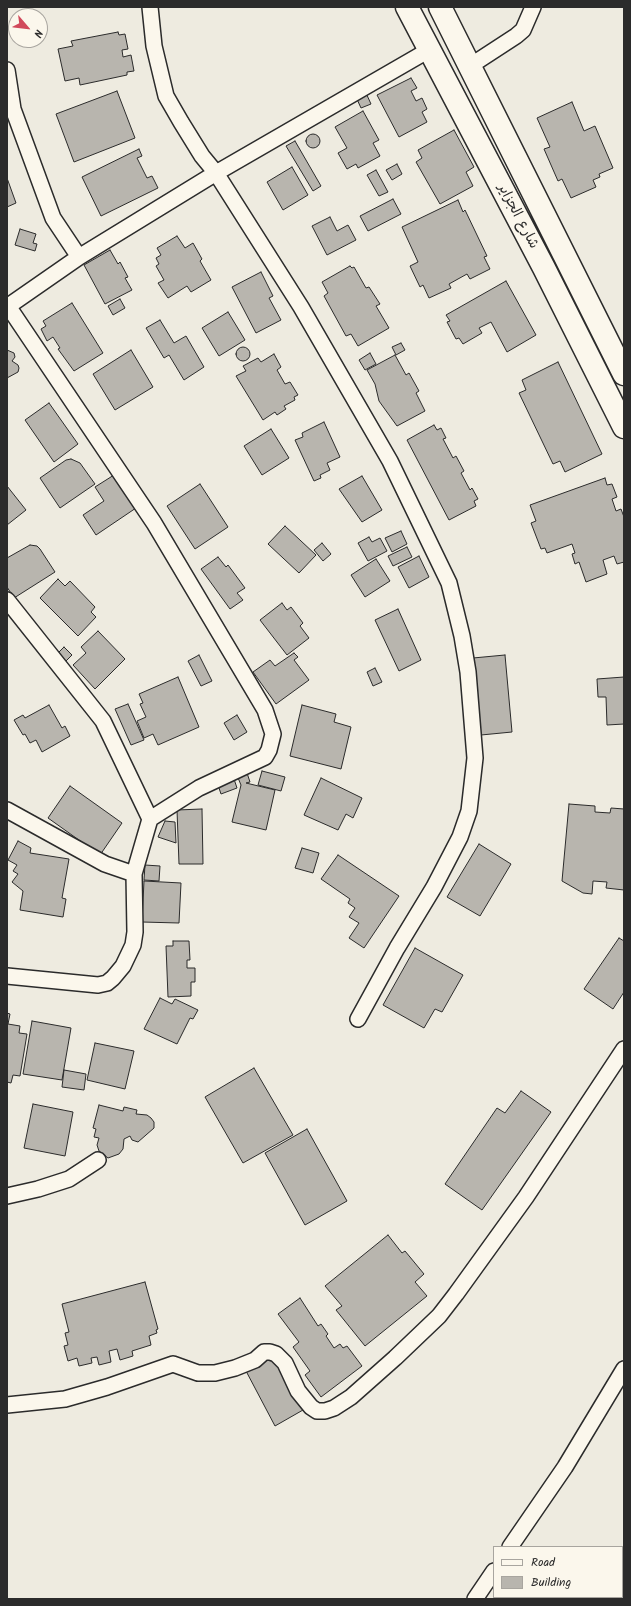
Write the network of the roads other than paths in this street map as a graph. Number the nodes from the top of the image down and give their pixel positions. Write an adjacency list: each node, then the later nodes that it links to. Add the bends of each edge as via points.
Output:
1 (150, 7): 8 (street, via 154,46 166,96 188,134)
2 (407, 7): 5 (main road, شارع الجزاير)
3 (440, 7): 6 (main road, شارع الجزاير)
4 (533, 7): 6 (street, via 523,30)
5 (429, 50): 8 (street); 12 (main road, شارع الجزاير)
6 (470, 66): 11 (main road, شارع الجزاير)
7 (7, 70): 9 (street, via 13,109 53,218)
8 (216, 173): 9 (street); 18 (street, via 301,307 390,461 449,584 462,636 468,672 475,758 469,811 460,837 434,887 393,954)
9 (79, 257): 10 (street)
10 (7, 306): 15 (street, via 154,523 265,710 273,734 265,757 199,788)
11 (624, 374)
12 (624, 427)
13 (7, 600): 15 (street, via 103,721)
14 (7, 810): 16 (street, via 105,864)
15 (150, 819): 16 (street)
16 (134, 874): 17 (street, via 133,945 123,966 107,983 98,985)
17 (7, 976)
18 (358, 1019)
19 (624, 1049): 23 (street, via 526,1197 439,1316 351,1397 334,1408 317,1411 311,1408 295,1385 285,1363 270,1352 264,1352 255,1360 235,1368 215,1373 198,1373 173,1364 65,1399)
20 (98, 1160): 21 (street, via 69,1179)
21 (7, 1196)
22 (624, 1369): 24 (street, via 565,1467)
23 (7, 1405)
24 (511, 1546)
25 (493, 1572): 26 (street)
26 (475, 1599)

